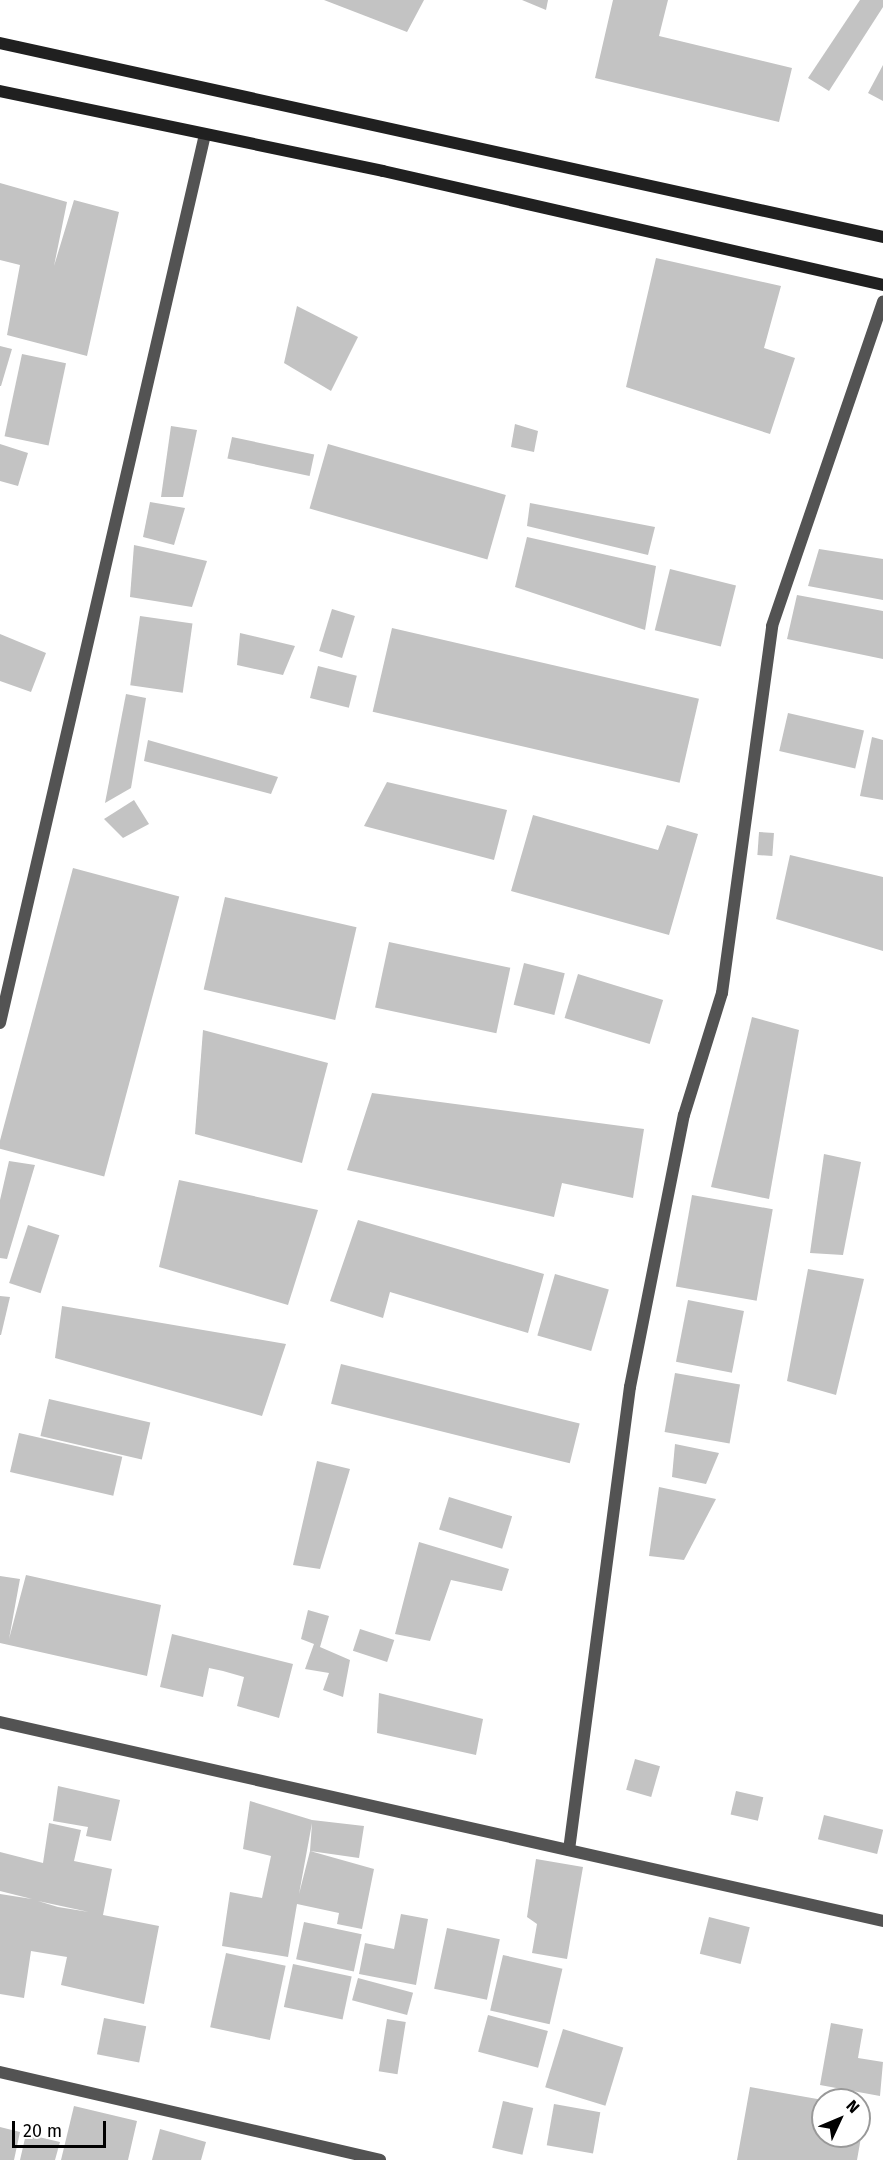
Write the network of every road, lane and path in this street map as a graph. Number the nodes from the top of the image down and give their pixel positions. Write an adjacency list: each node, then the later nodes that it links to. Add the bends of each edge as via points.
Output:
1 (0, 43): 4 (main road)
2 (0, 91): 3 (main road)
3 (205, 134): 5 (main road, via 395,173); 7 (street)
4 (883, 237)
5 (883, 285)
6 (883, 301): 9 (street, via 772,626 722,993 684,1115 630,1387)
7 (0, 1023)
8 (0, 1722): 9 (street)
9 (569, 1850): 10 (street)
10 (883, 1921)
11 (0, 2072): 12 (street)
12 (380, 2160)

